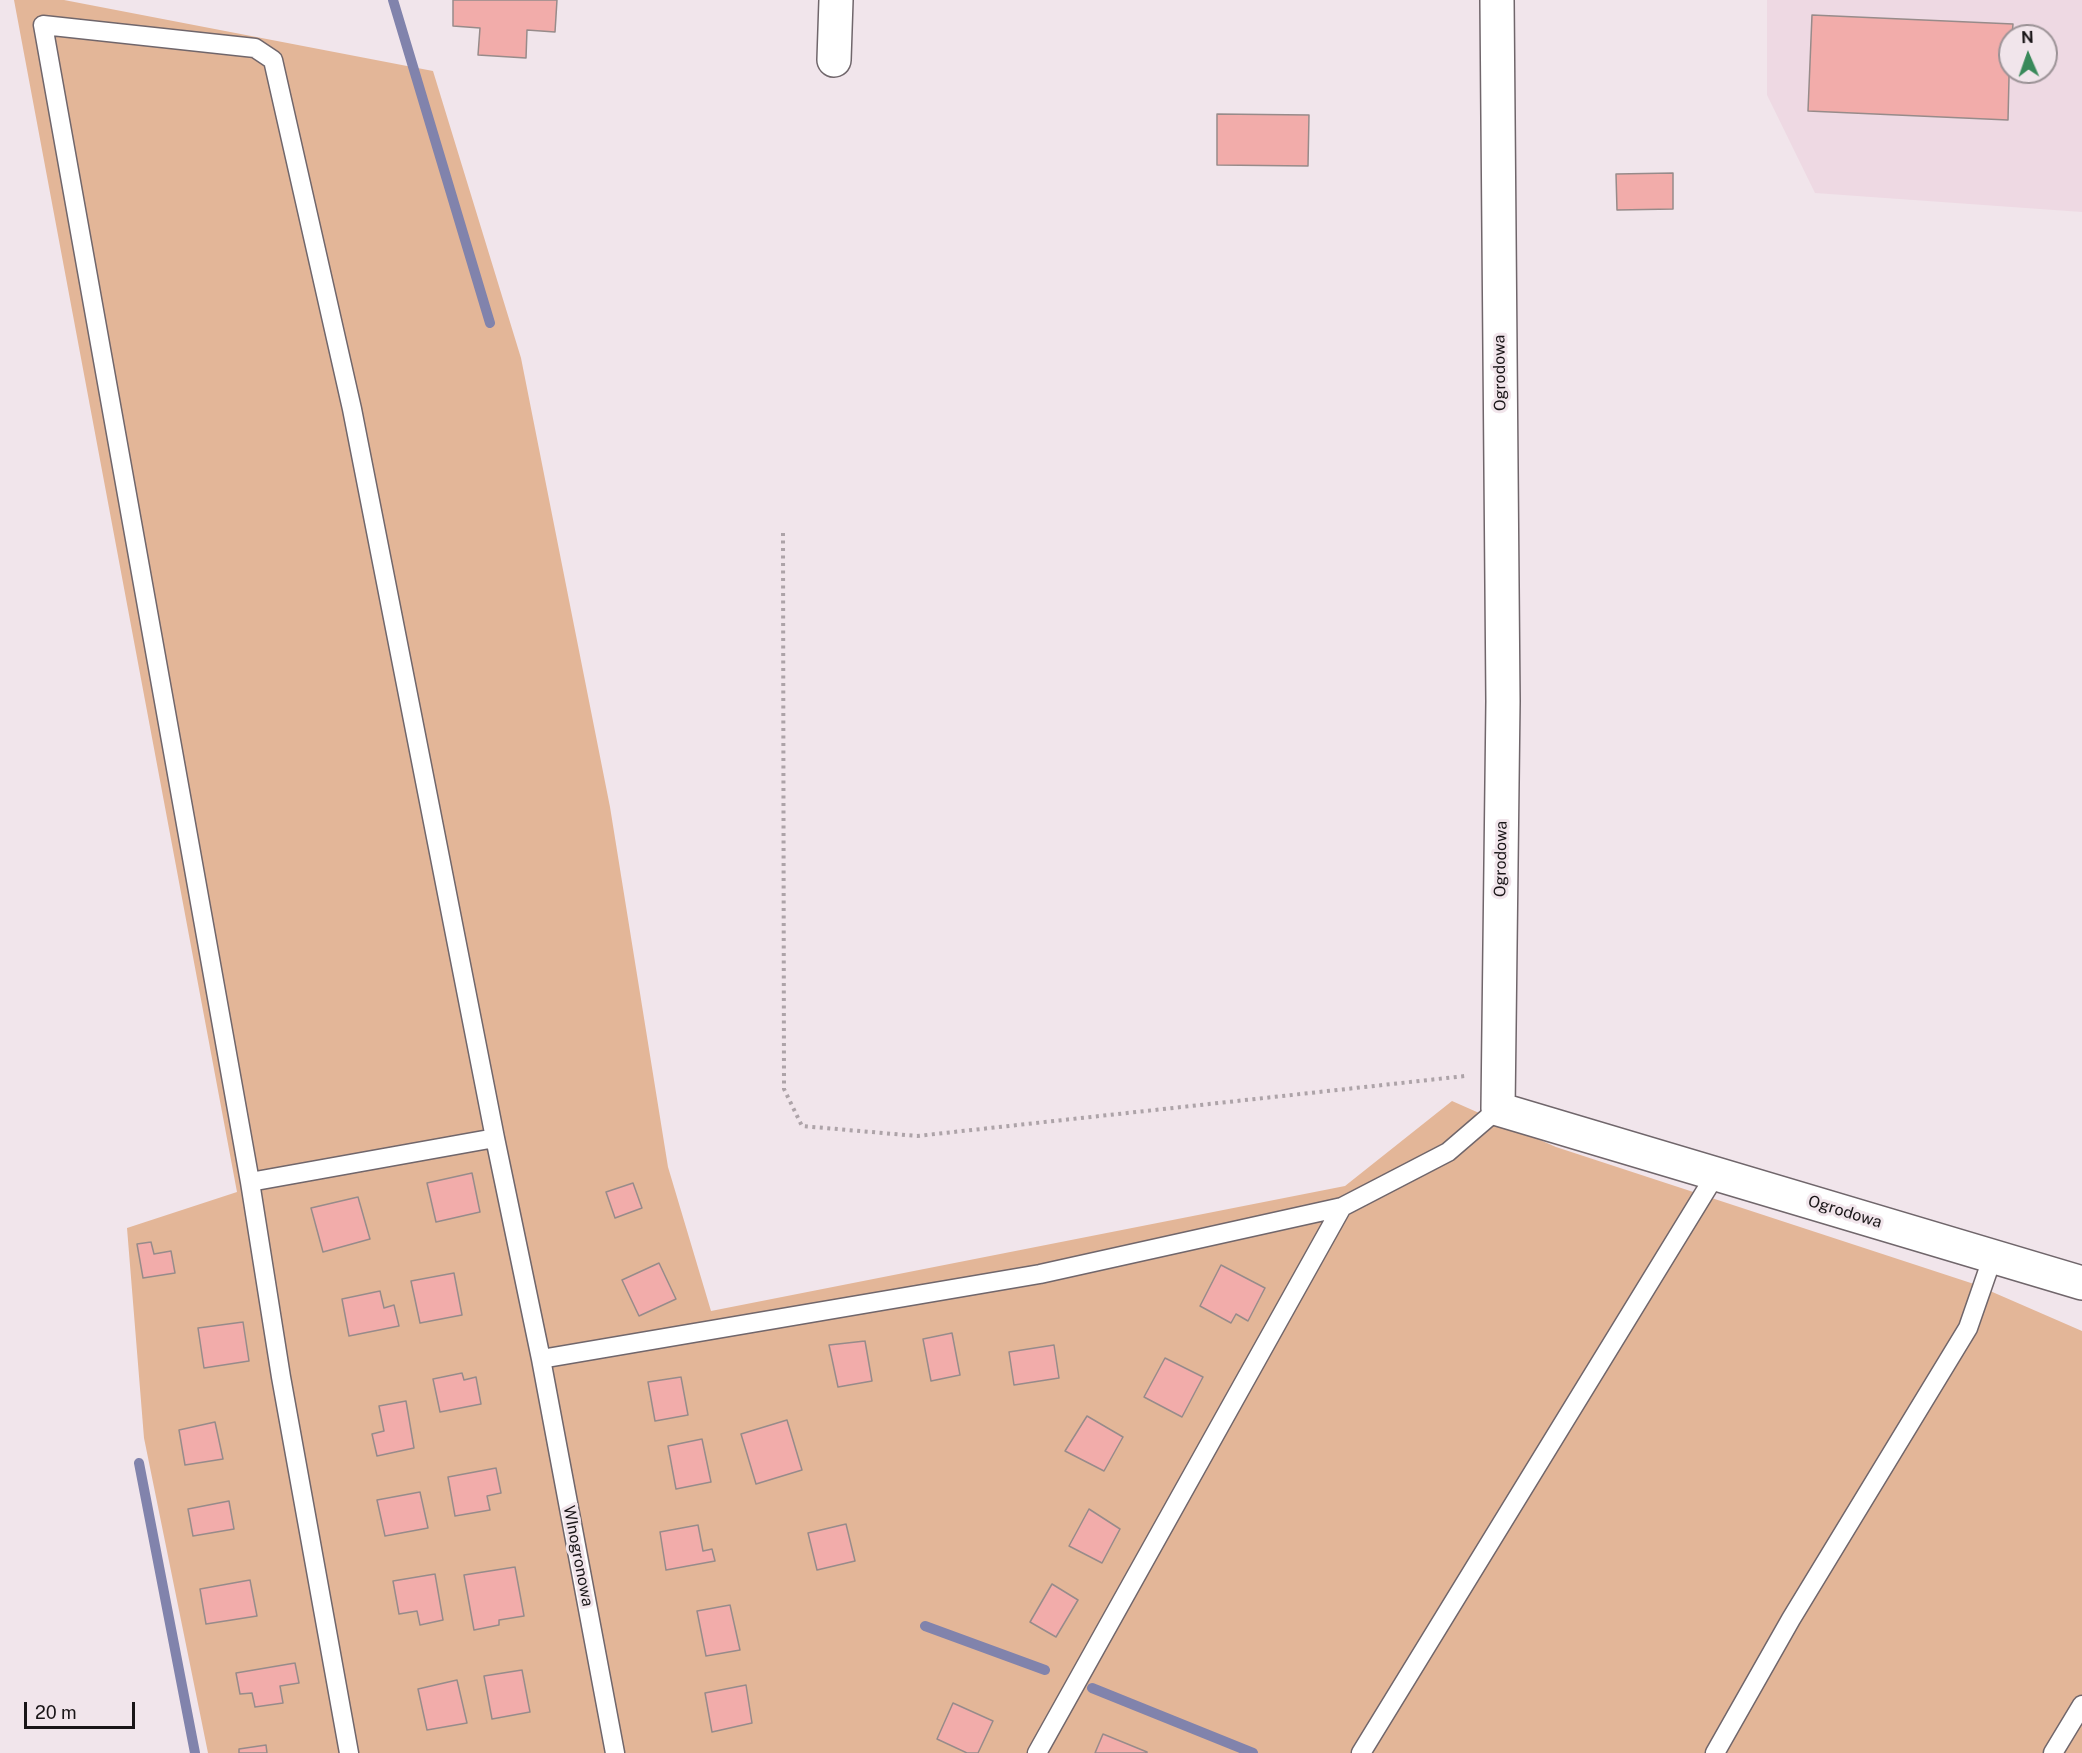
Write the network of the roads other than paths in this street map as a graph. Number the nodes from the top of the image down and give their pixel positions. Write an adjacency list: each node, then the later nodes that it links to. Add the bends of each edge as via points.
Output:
1 (836, 0): 3 (street)
2 (1497, 0): 4 (street, Ogrodowa, via 1503,701)
3 (834, 60)
4 (1498, 1108): 6 (street, Ogrodowa); 8 (lane, via 1448,1152)
5 (495, 1138): 7 (lane); 7 (lane, WInogronowa, via 352,409 273,60 255,48 43,25); 11 (lane, WInogronowa)
6 (1716, 1174): 9 (street, Ogrodowa); 16 (lane)
7 (250, 1182): 13 (lane)
8 (1342, 1207): 11 (lane, via 1040,1274); 15 (lane)
9 (1993, 1256): 10 (street, Ogrodowa); 17 (lane, via 1968,1328 1791,1619)
10 (2082, 1282)
11 (541, 1359): 14 (lane, WInogronowa)
12 (2082, 1705): 18 (lane)
13 (349, 1753)
14 (615, 1753)
15 (1037, 1753)
16 (1362, 1753)
17 (1715, 1753)
18 (2053, 1753)

